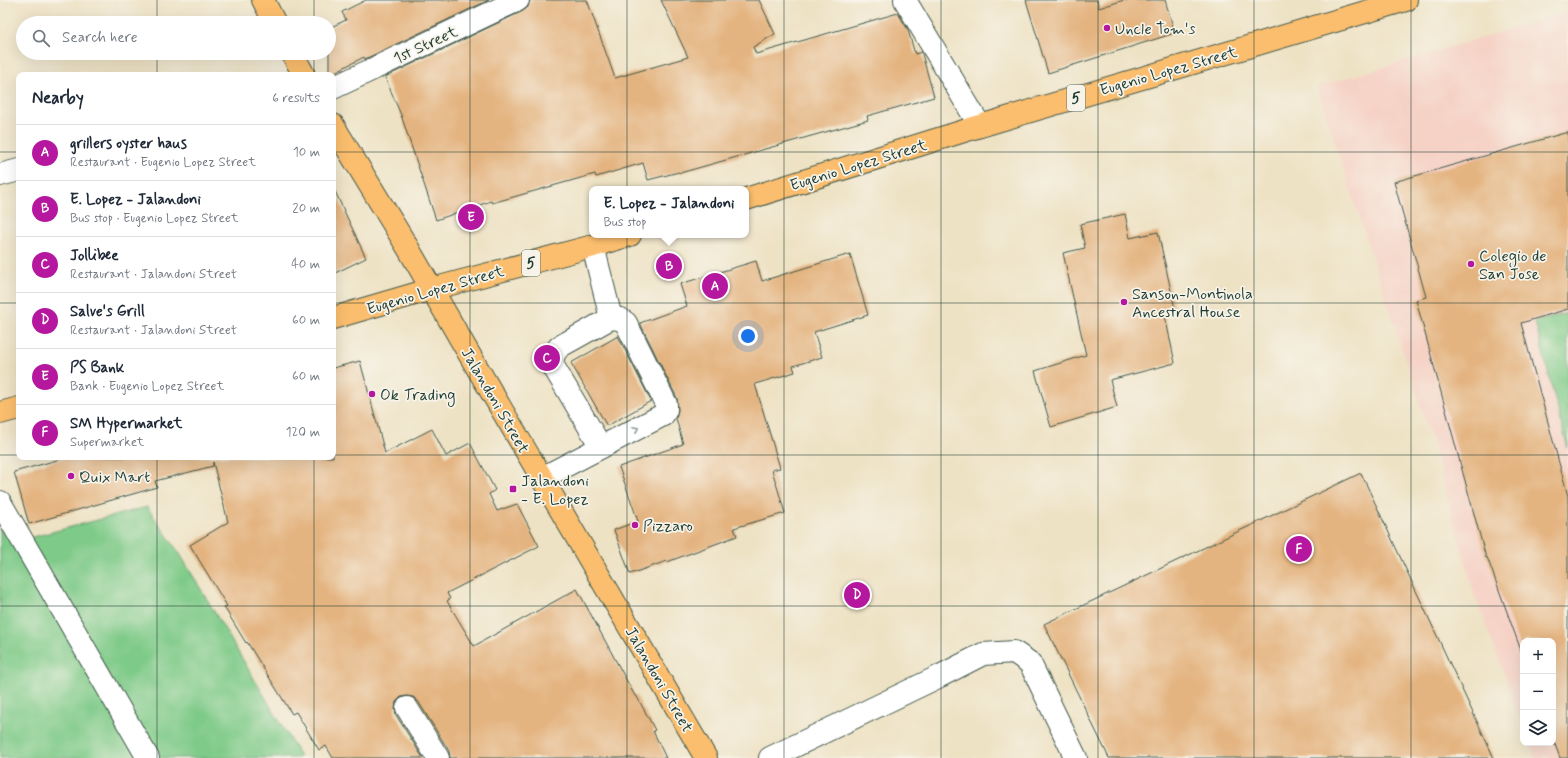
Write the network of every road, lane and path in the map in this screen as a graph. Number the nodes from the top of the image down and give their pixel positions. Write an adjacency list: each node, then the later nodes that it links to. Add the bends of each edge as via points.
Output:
1 (262, 0): 5 (main road)
2 (518, 0): 8 (street, 1st Street)
3 (905, 0): 9 (street)
4 (1396, 1): 9 (main road, Eugenio Lopez Street / 5)
5 (271, 16)
6 (296, 60): 7 (main road)
7 (302, 72)
8 (336, 87)
9 (980, 126): 13 (main road, Eugenio Lopez Street / 5)
10 (336, 130): 16 (main road, Jalandoni Street)
11 (16, 171): 12 (street)
12 (0, 174)
13 (749, 198)
14 (620, 238): 15 (main road, Eugenio Lopez Street / 5)
15 (593, 246): 16 (main road, Eugenio Lopez Street / 5); 18 (street)
16 (432, 289): 17 (main road, Eugenio Lopez Street / 5); 22 (main road, Jalandoni Street)
17 (336, 317)
18 (611, 318): 21 (street, via 559,347 552,364); 21 (street, one-way to 18, via 662,415 666,410 666,404 626,323)
19 (16, 409): 20 (main road)
20 (0, 413)
21 (601, 447): 22 (street)
22 (542, 478): 28 (main road, Jalandoni Street)
23 (0, 502): 26 (street)
24 (407, 708): 27 (street)
25 (774, 757): 29 (street, via 983,654 1014,652 1030,663)
26 (148, 758)
27 (438, 758)
28 (706, 758)
29 (1076, 758)

